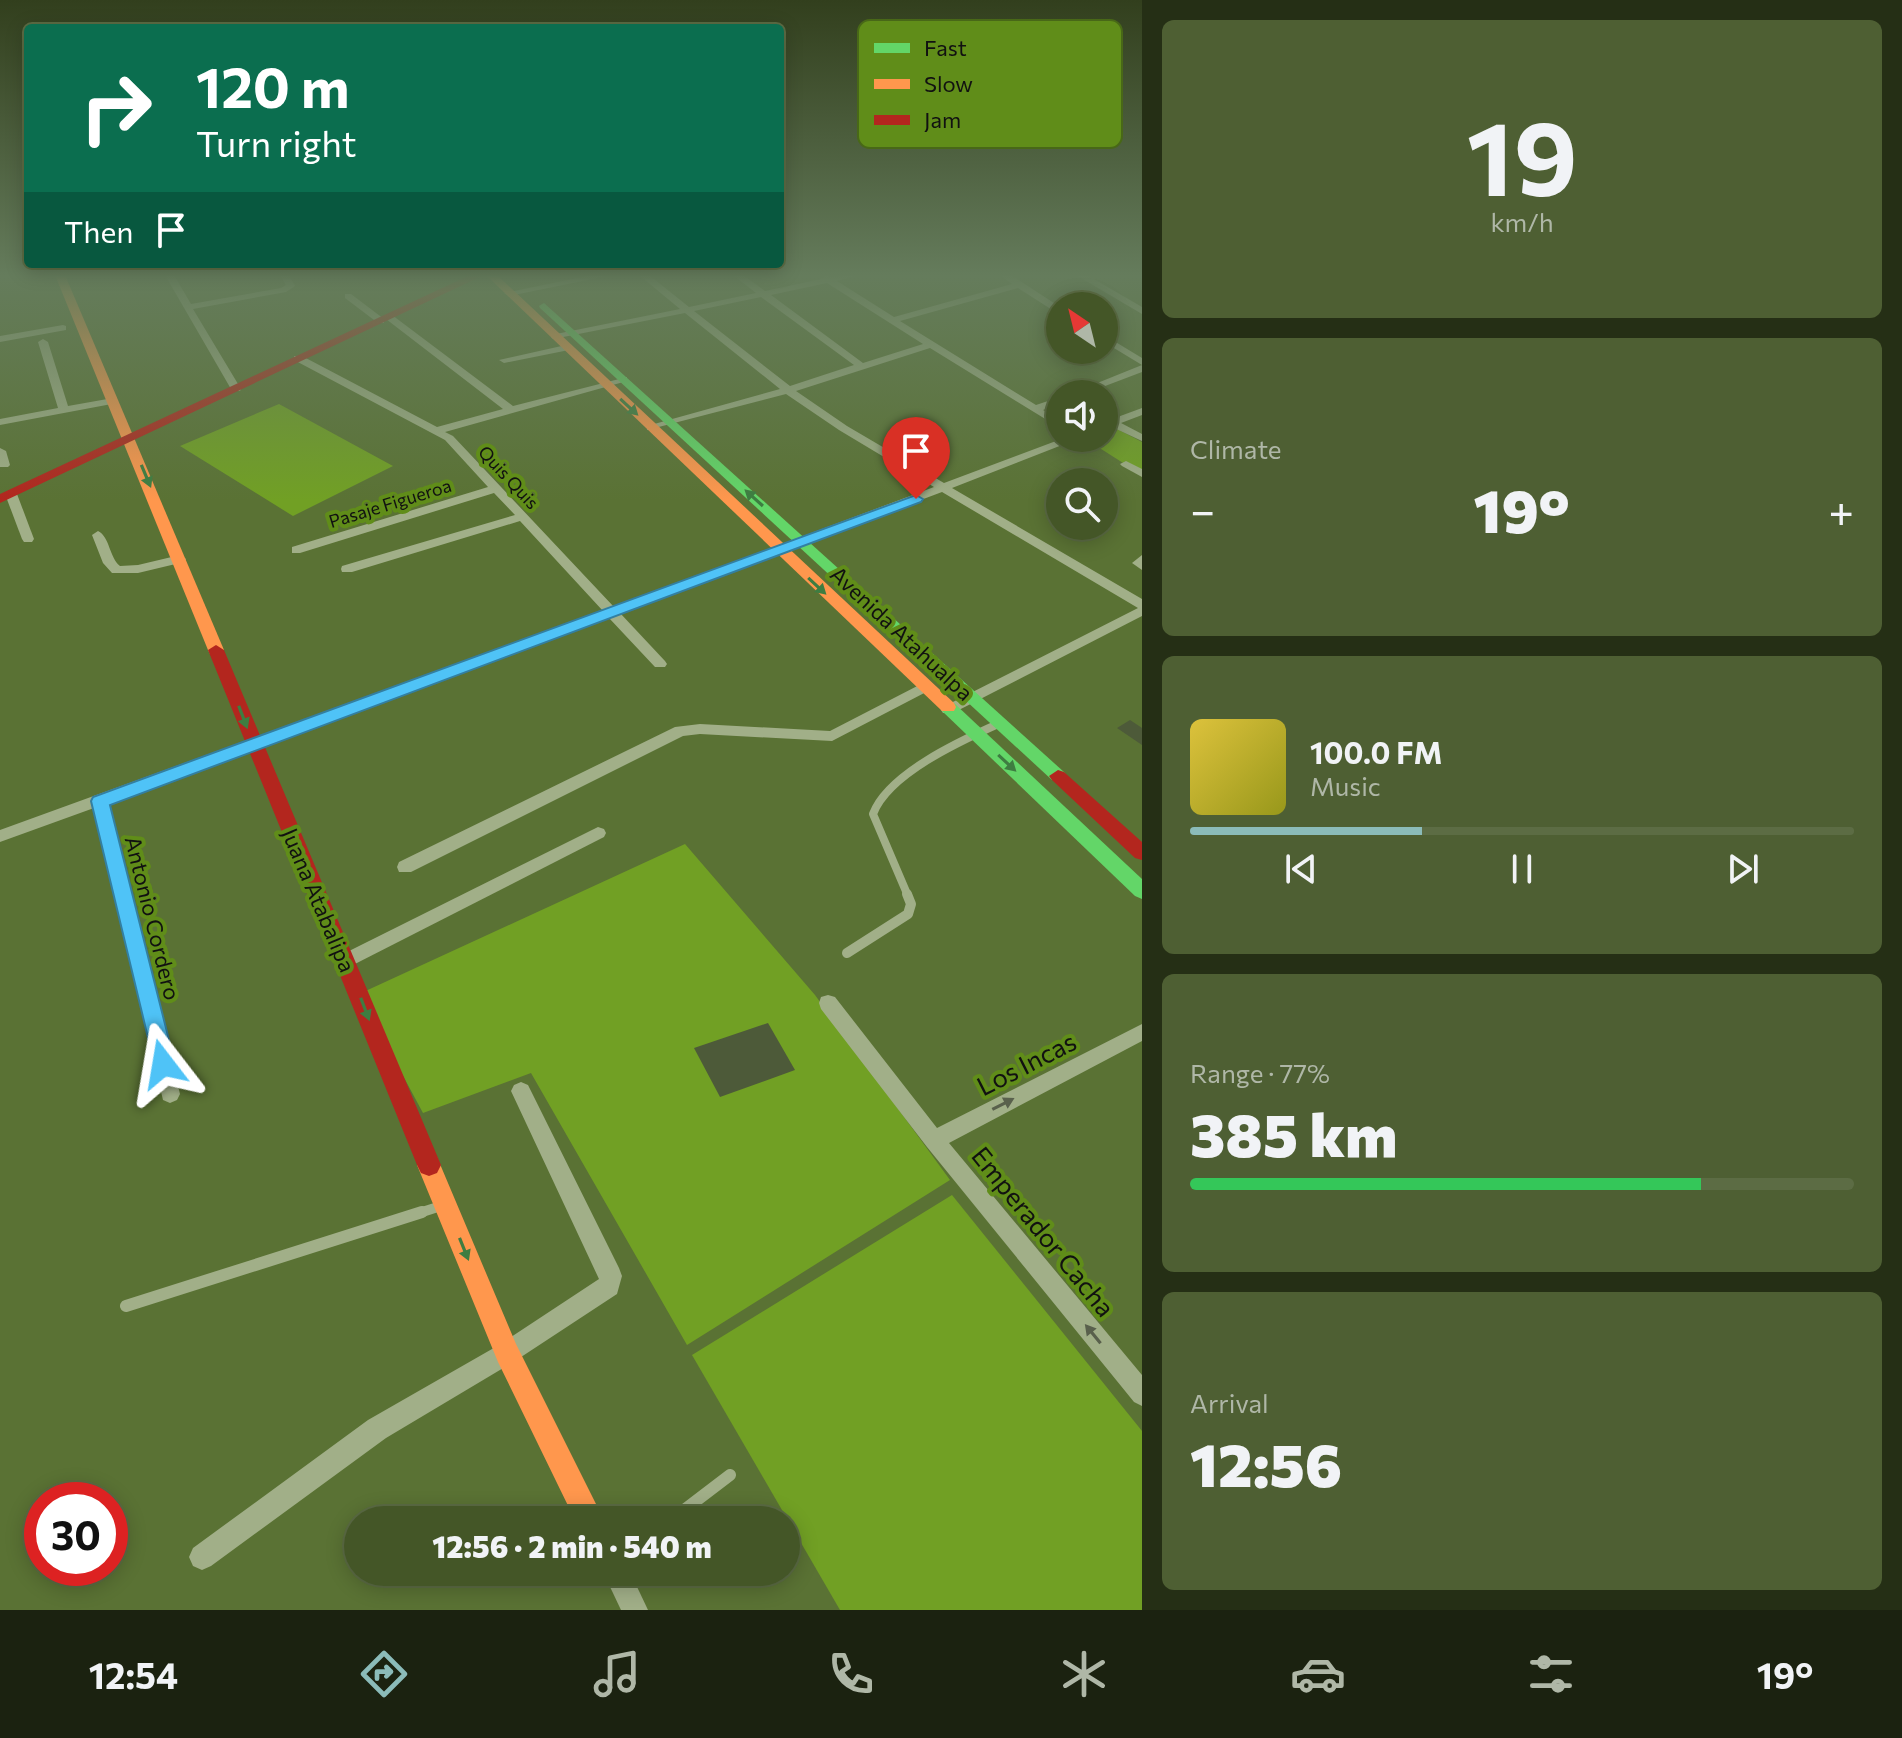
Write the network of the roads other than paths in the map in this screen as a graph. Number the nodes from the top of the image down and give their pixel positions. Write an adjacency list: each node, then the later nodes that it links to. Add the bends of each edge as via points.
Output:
1 (46, 350): 30 (street)
2 (92, 350): 26 (street, Juana Atabalipa)
3 (213, 350): 24 (street)
4 (316, 350): 16 (street)
5 (428, 350): 28 (street)
6 (534, 350): 17 (street)
7 (574, 350): 23 (street, Avenida Atahualpa)
8 (580, 350): 21 (street, Avenida Atahualpa)
9 (737, 350): 25 (street)
10 (840, 350): 19 (street)
11 (914, 350): 19 (street)
12 (942, 350): 29 (street)
13 (1123, 350): 15 (street)
14 (1142, 350): 15 (street)
15 (1128, 353): 18 (street)
16 (298, 358): 24 (street); 38 (street, Quis Quis)
17 (504, 360)
18 (1142, 362)
19 (863, 367): 25 (street)
20 (1142, 368): 22 (street)
21 (623, 379): 23 (street); 35 (street, Avenida Atahualpa)
22 (1111, 380)
23 (605, 384): 28 (street); 36 (street, Avenida Atahualpa, one-way to 36)
24 (236, 389): 39 (street)
25 (788, 390): 35 (street); 46 (street)
26 (113, 401): 30 (street); 39 (street, Juana Atabalipa)
27 (1046, 405): 29 (street)
28 (510, 409): 38 (street)
29 (1036, 409): 32 (street)
30 (64, 410): 34 (street)
31 (1142, 411): 33 (street)
32 (1046, 416)
33 (1118, 420)
34 (0, 422)
35 (670, 422): 36 (street); 52 (street, Avenida Atahualpa, one-way to 35)
36 (651, 428): 54 (street, Avenida Atahualpa)
37 (1118, 428): 40 (street)
38 (439, 430): 47 (street, Quis Quis)
39 (130, 438): 48 (street); 55 (street, Juana Atabalipa, one-way to 55)
40 (1142, 438)
41 (1046, 449): 46 (street)
42 (0, 451): 44 (street)
43 (1126, 464): 45 (street)
44 (4, 465)
45 (1142, 474)
46 (945, 488): 52 (street); 59 (street)
47 (495, 489): 49 (street, Quis Quis); 53 (street, Pasaje Figueroa)
48 (5, 496): 51 (street)
49 (522, 517): 58 (street); 60 (street, Quis Quis)
50 (98, 535): 55 (street, via 117,570)
51 (28, 539)
52 (802, 541): 54 (street); 63 (street, Avenida Atahualpa)
53 (296, 550)
54 (779, 550): 60 (street); 62 (street, Avenida Atahualpa, one-way to 62)
55 (180, 559): 67 (street, Juana Atabalipa, one-way to 67)
56 (1142, 559): 57 (street)
57 (1142, 566)
58 (347, 569)
59 (1142, 608): 63 (street)
60 (612, 612): 61 (street, Quis Quis); 67 (street)
61 (660, 664)
62 (925, 687): 64 (street, Avenida Atahualpa); 72 (street, via 832,736 680,731)
63 (971, 699): 64 (street); 65 (street, Avenida Atahualpa)
64 (948, 710): 66 (street, Avenida Atahualpa)
65 (999, 723): 66 (lane); 71 (street, Avenida Atahualpa)
66 (975, 733): 73 (street, Avenida Atahualpa, one-way to 73); 74 (lane, via 885,791 873,806 911,904 908,914)
67 (253, 744): 68 (street); 75 (street, Juana Atabalipa)
68 (100, 801): 70 (street); 79 (street, Antonio Cordero)
69 (598, 833): 75 (street)
70 (0, 836)
71 (1142, 853)
72 (405, 867)
73 (1142, 891)
74 (847, 953)
75 (345, 961): 81 (street, Juana Atabalipa, one-way to 81)
76 (828, 1003): 80 (street, Emperador Cacha)
77 (1142, 1032): 80 (street, Los Incas, one-way to 77)
78 (521, 1091): 83 (street, via 612,1282)
79 (170, 1094)
80 (934, 1140): 84 (street, Emperador Cacha, one-way to 80)
81 (445, 1205): 82 (lane); 83 (street, Juana Atabalipa, one-way to 83)
82 (126, 1306)
83 (507, 1353): 86 (street, Juana Atabalipa); 88 (street, via 377,1429)
84 (1142, 1394)
85 (730, 1475): 87 (lane)
86 (583, 1506)
87 (689, 1506)
88 (202, 1557)
89 (623, 1586): 90 (street)
90 (635, 1610)

